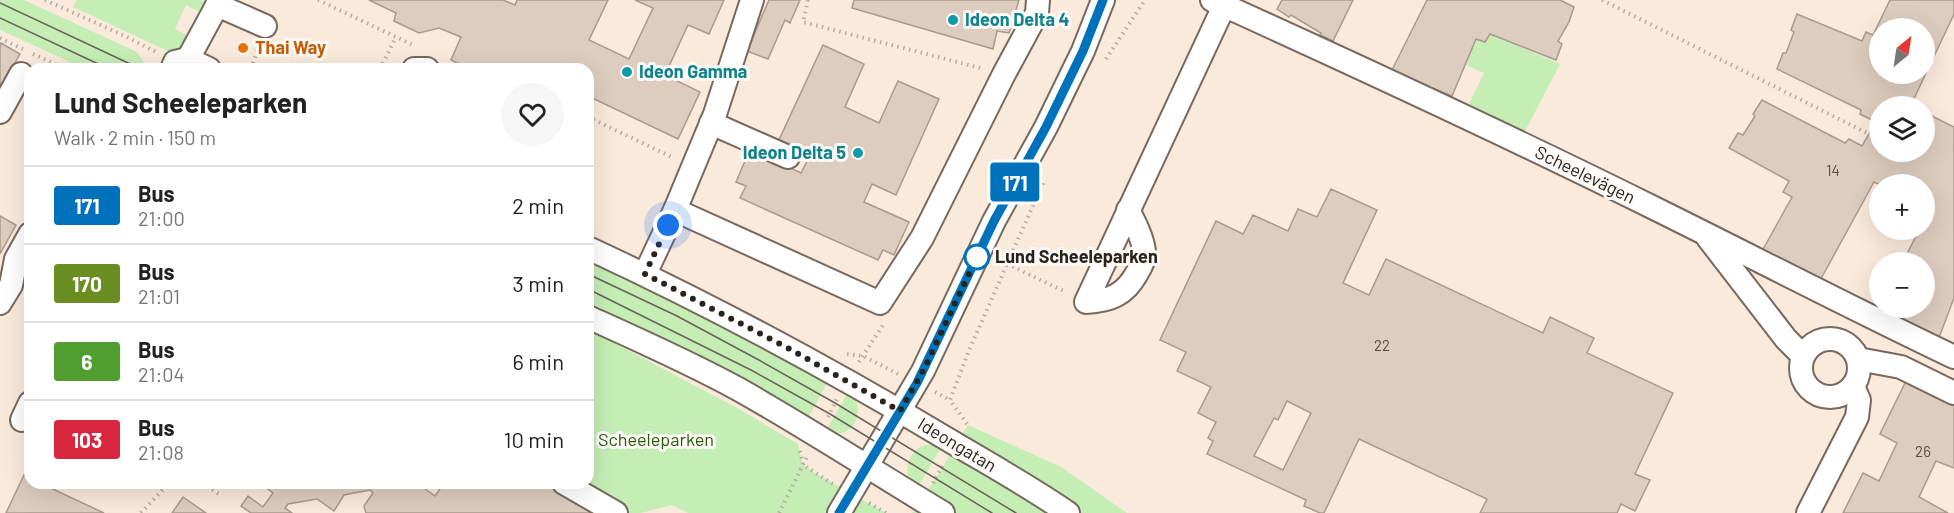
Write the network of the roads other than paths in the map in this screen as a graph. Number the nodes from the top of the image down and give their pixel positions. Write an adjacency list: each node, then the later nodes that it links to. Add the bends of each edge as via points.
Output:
1 (752, 0): 10 (street)
2 (1038, 0): 12 (street, via 1037,13 922,238 880,303)
3 (1103, 0): 26 (street, via 1046,127 994,221)
4 (219, 3): 6 (street); 7 (street)
5 (1218, 3): 13 (street); 14 (street, Scheelevägen, via 1536,151)
6 (265, 26)
7 (181, 63)
8 (21, 74): 9 (street)
9 (0, 112)
10 (711, 123): 11 (street); 12 (street)
11 (788, 157)
12 (675, 210): 18 (street)
13 (1128, 210): 13 (street, via 1086,302 1116,296 1130,285 1142,264 1144,254)
14 (1705, 235): 21 (street); 22 (street, Scheelevägen)
15 (24, 245): 17 (street)
16 (594, 251): 18 (street, Ideongatan)
17 (6, 273): 19 (street, via 11,285)
18 (645, 274): 26 (street, Ideongatan)
19 (0, 303)
20 (594, 320): 27 (street, via 737,389)
21 (1803, 356): 23 (street, via 1816,342 1826,339 1845,344); 24 (street, via 1801,375 1819,396 1837,397)
22 (1954, 357)
23 (1857, 359): 24 (street, via 1859,369); 25 (street, via 1901,367)
24 (1853, 386): 33 (street, via 1859,400 1857,417)
25 (1954, 393)
26 (900, 411): 27 (street); 32 (street, Ideongatan)
27 (867, 467): 30 (street); 31 (street)
28 (574, 489): 29 (street)
29 (616, 513)
30 (839, 513)
31 (943, 513)
32 (1068, 513)
33 (1808, 513)

